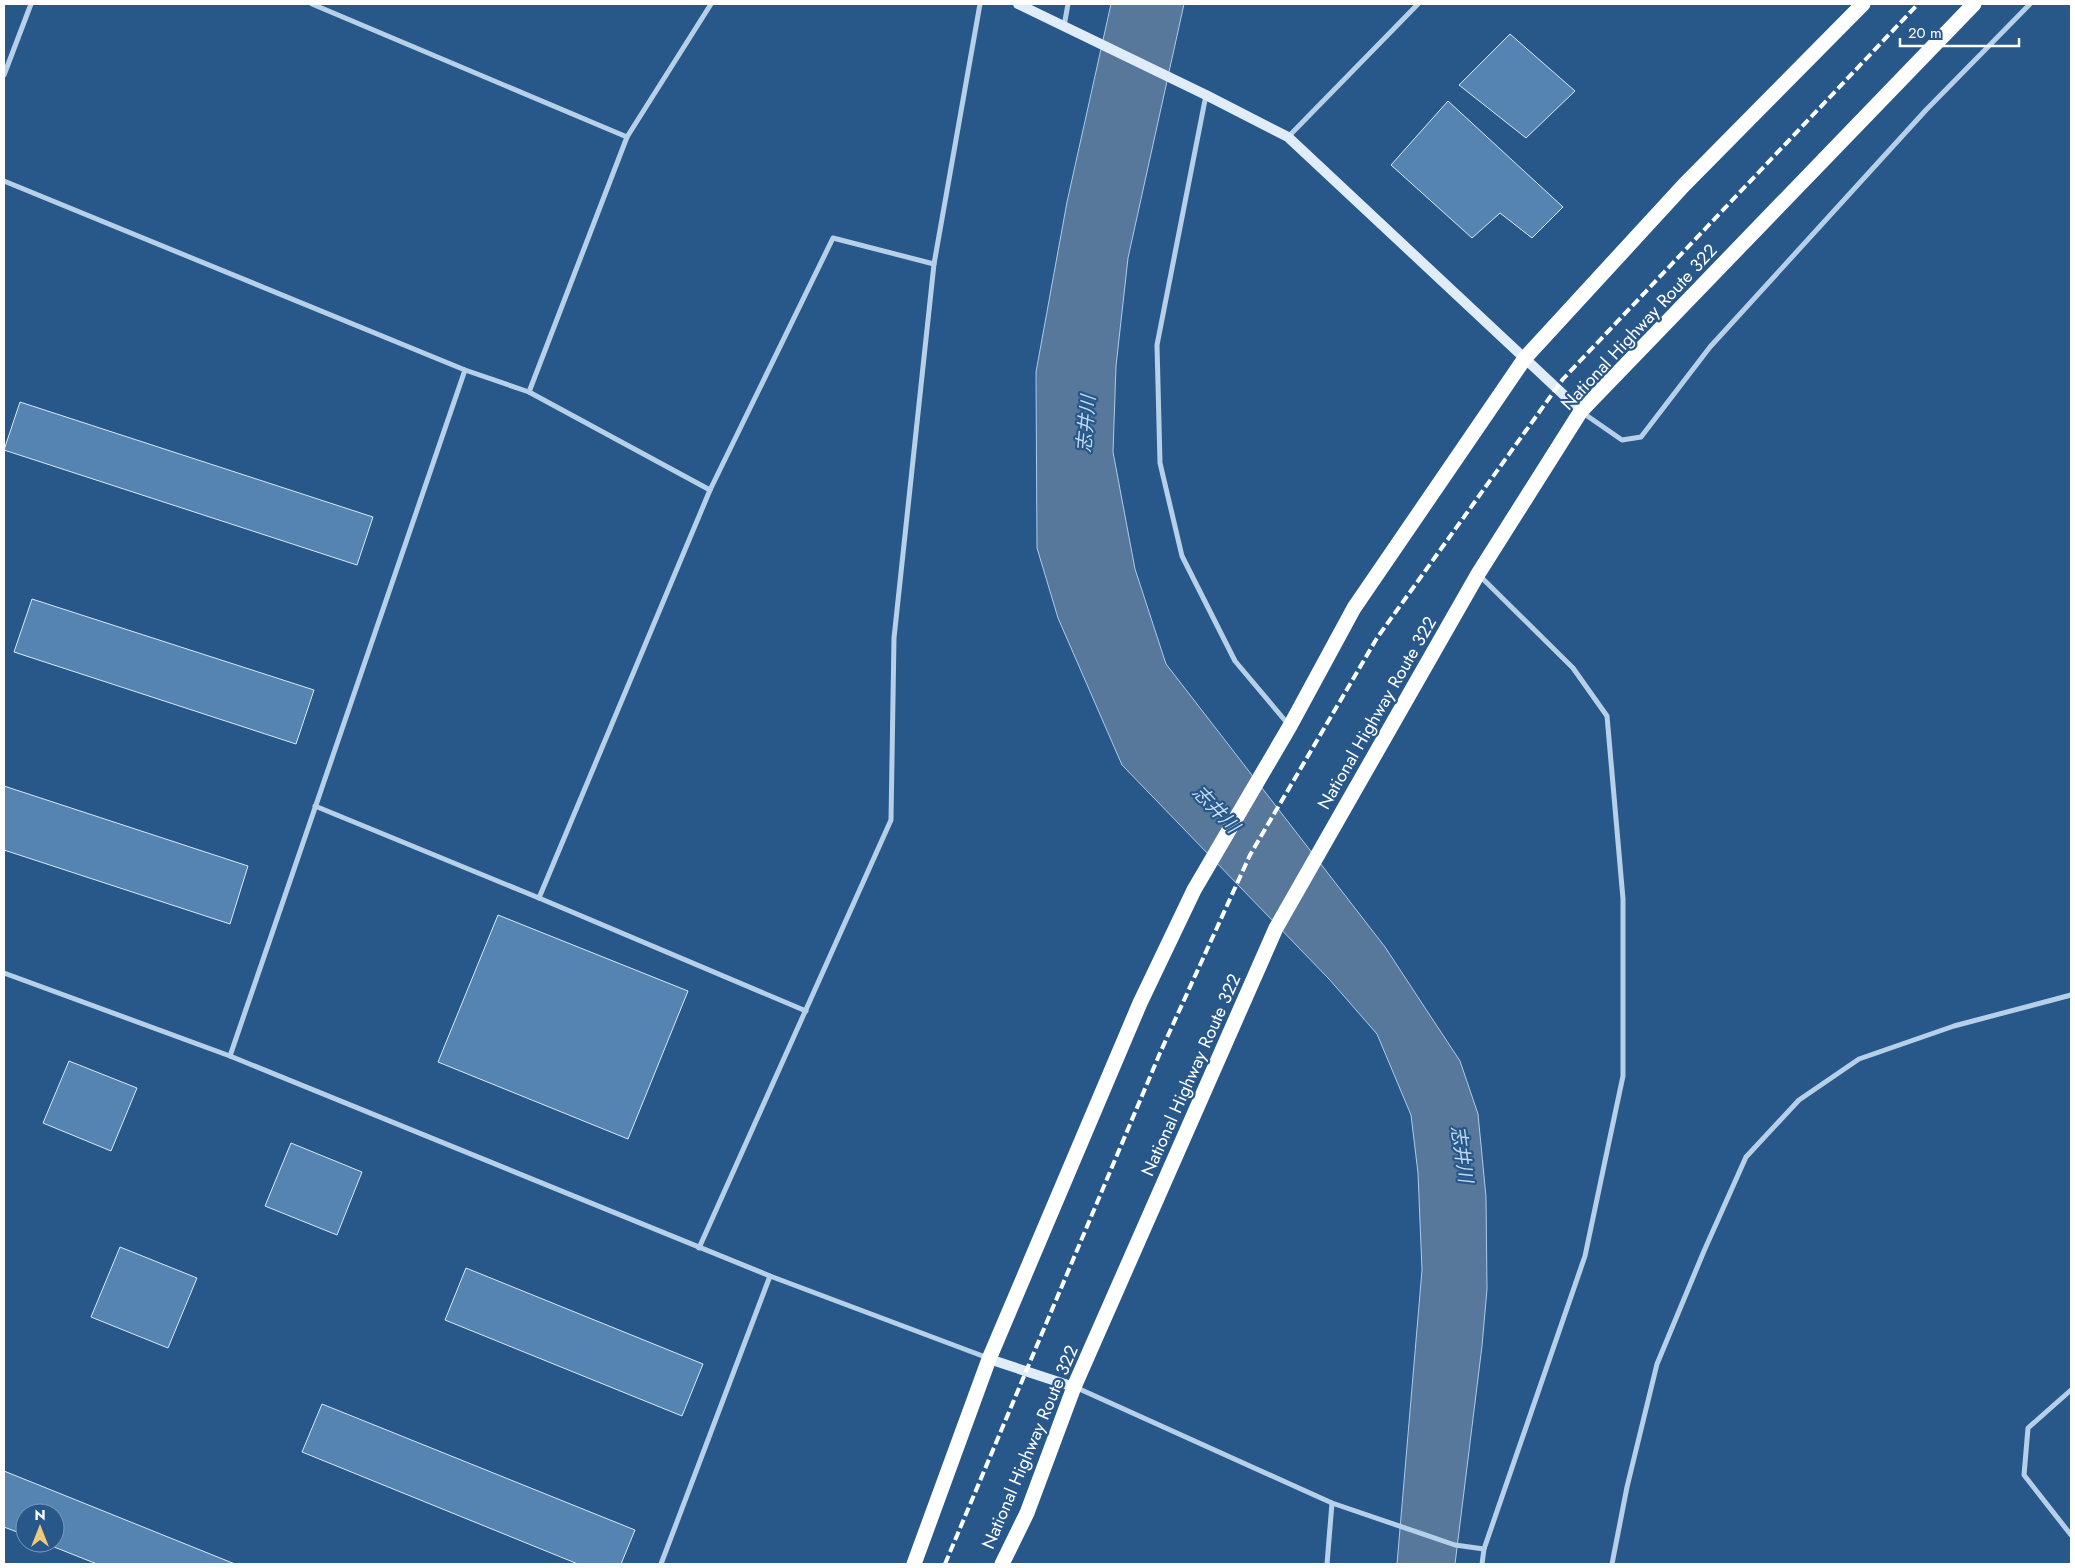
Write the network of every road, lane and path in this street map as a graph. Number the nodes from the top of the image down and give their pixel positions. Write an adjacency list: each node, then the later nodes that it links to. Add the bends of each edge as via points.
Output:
1 (31, 4): 12 (street)
2 (312, 4): 14 (street)
3 (711, 4): 14 (street)
4 (980, 4): 17 (street)
5 (1018, 4): 11 (street)
6 (1068, 4): 11 (street)
7 (1418, 4): 15 (street)
8 (1863, 4): 18 (highway, via 1684,185)
9 (1974, 4): 21 (highway, National Highway Route 322)
10 (2030, 4): 21 (street, via 1926,110 1710,347 1641,437 1622,440)
11 (1064, 27): 13 (street)
12 (4, 75)
13 (1206, 95): 15 (street); 24 (street, via 1157,345 1160,463 1182,556 1235,661)
14 (627, 137): 20 (street)
15 (1288, 137): 18 (street)
16 (4, 181): 19 (street)
17 (934, 264): 22 (street, via 832,238); 29 (street, via 894,638 891,820)
18 (1525, 358): 21 (street); 24 (highway, via 1354,608)
19 (465, 370): 20 (street); 25 (street)
20 (529, 392): 22 (street)
21 (1581, 411): 23 (highway, National Highway Route 322)
22 (710, 490): 26 (street)
23 (1478, 574): 34 (highway, National Highway Route 322, via 1276,928); 38 (street, via 1572,668 1607,716 1623,899 1623,1076 1585,1256)
24 (1290, 726): 33 (highway, via 1194,890 1140,1003)
25 (315, 806): 26 (street); 30 (street)
26 (539, 898): 29 (street)
27 (4, 973): 30 (street)
28 (2071, 995): 44 (street, via 1954,1026 1859,1058 1799,1100 1746,1158 1657,1364 1626,1487)
29 (806, 1011): 31 (street)
30 (230, 1056): 31 (street)
31 (699, 1248): 32 (street)
32 (770, 1276): 33 (street); 39 (street)
33 (989, 1359): 34 (street); 40 (highway)
34 (1074, 1387): 36 (street); 41 (highway, National Highway Route 322, via 1027,1513)
35 (2071, 1390): 37 (street, via 2028,1428 2024,1475)
36 (1332, 1502): 38 (street, via 1455,1545); 42 (street)
37 (2071, 1535)
38 (1484, 1549): 43 (street)
39 (661, 1564)
40 (914, 1564)
41 (1002, 1564)
42 (1327, 1564)
43 (1482, 1564)
44 (1612, 1564)

